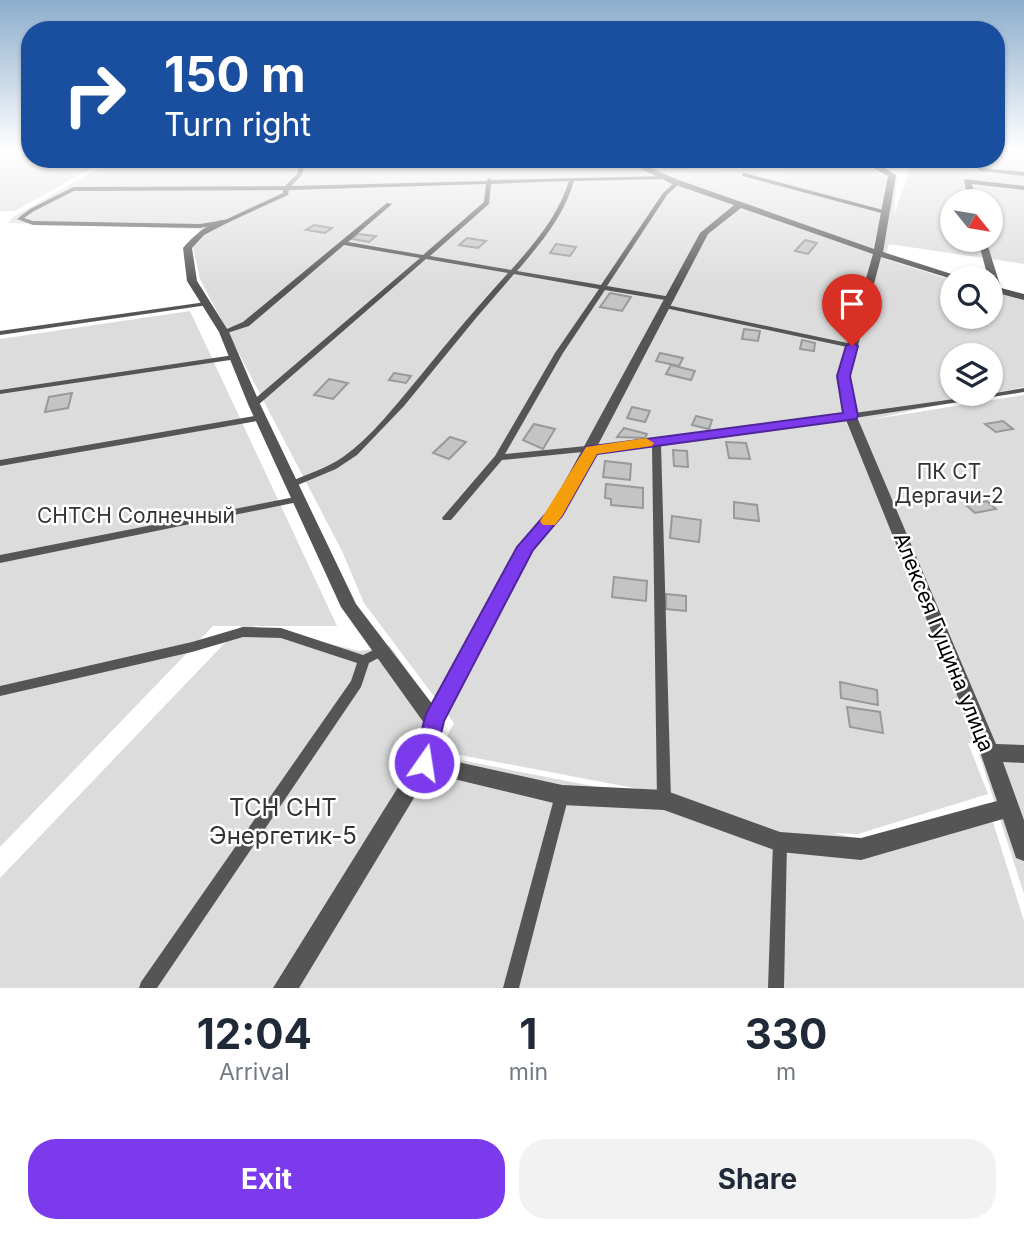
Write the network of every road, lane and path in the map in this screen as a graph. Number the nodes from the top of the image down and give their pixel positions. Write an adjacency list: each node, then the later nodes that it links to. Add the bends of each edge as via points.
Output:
1 (59, 196): 12 (lane, via 20,219 200,226)
2 (281, 196): 12 (lane)
3 (488, 196): 15 (lane, via 487,203)
4 (569, 196): 17 (lane)
5 (664, 196): 18 (lane)
6 (718, 196): 10 (street)
7 (826, 196): 11 (lane)
8 (888, 196): 11 (street, Алексея Гущина улица)
9 (389, 204): 13 (lane)
10 (740, 204): 14 (street); 21 (street, via 704,233)
11 (885, 212): 14 (street, Алексея Гущина улица)
12 (227, 221): 22 (street, via 201,233 187,248 192,281)
13 (345, 243): 15 (lane); 23 (lane, via 246,324)
14 (878, 253): 16 (street); 25 (street, Алексея Гущина улица)
15 (423, 257): 17 (lane); 29 (lane)
16 (940, 272)
17 (510, 273): 18 (lane); 36 (lane, via 410,394 352,455)
18 (602, 288): 21 (lane); 34 (lane)
19 (1003, 291): 20 (street)
20 (1024, 297)
21 (669, 303): 25 (lane); 33 (street)
22 (206, 304): 23 (street); 24 (lane)
23 (224, 332): 26 (street)
24 (0, 333)
25 (852, 346): 30 (street, Алексея Гущина улица, via 844,376)
26 (234, 357): 28 (lane); 29 (street)
27 (1024, 390): 30 (lane)
28 (0, 392)
29 (254, 404): 31 (street)
30 (851, 416): 32 (lane); 44 (street, Алексея Гущина улица)
31 (260, 418): 35 (lane); 36 (street)
32 (656, 442): 33 (lane); 48 (lane)
33 (592, 450): 34 (lane); 43 (street, via 556,512 526,547)
34 (499, 457): 38 (lane)
35 (0, 463)
36 (293, 484): 37 (street)
37 (300, 499): 39 (lane); 40 (street, via 349,607)
38 (447, 519)
39 (0, 559)
40 (384, 650): 41 (lane); 43 (street)
41 (364, 660): 42 (lane, via 281,633 243,632); 52 (lane, via 356,683)
42 (0, 691)
43 (434, 720): 46 (street)
44 (990, 752): 45 (street); 49 (street, Алексея Гущина улица)
45 (1024, 754)
46 (424, 763): 47 (street); 53 (street)
47 (562, 796): 48 (street); 54 (lane)
48 (664, 800): 50 (street)
49 (1008, 808): 50 (street, via 861,849); 51 (street, Алексея Гущина улица)
50 (780, 842): 55 (lane)
51 (1024, 850)
52 (147, 988)
53 (285, 988)
54 (511, 988)
55 (776, 988)

